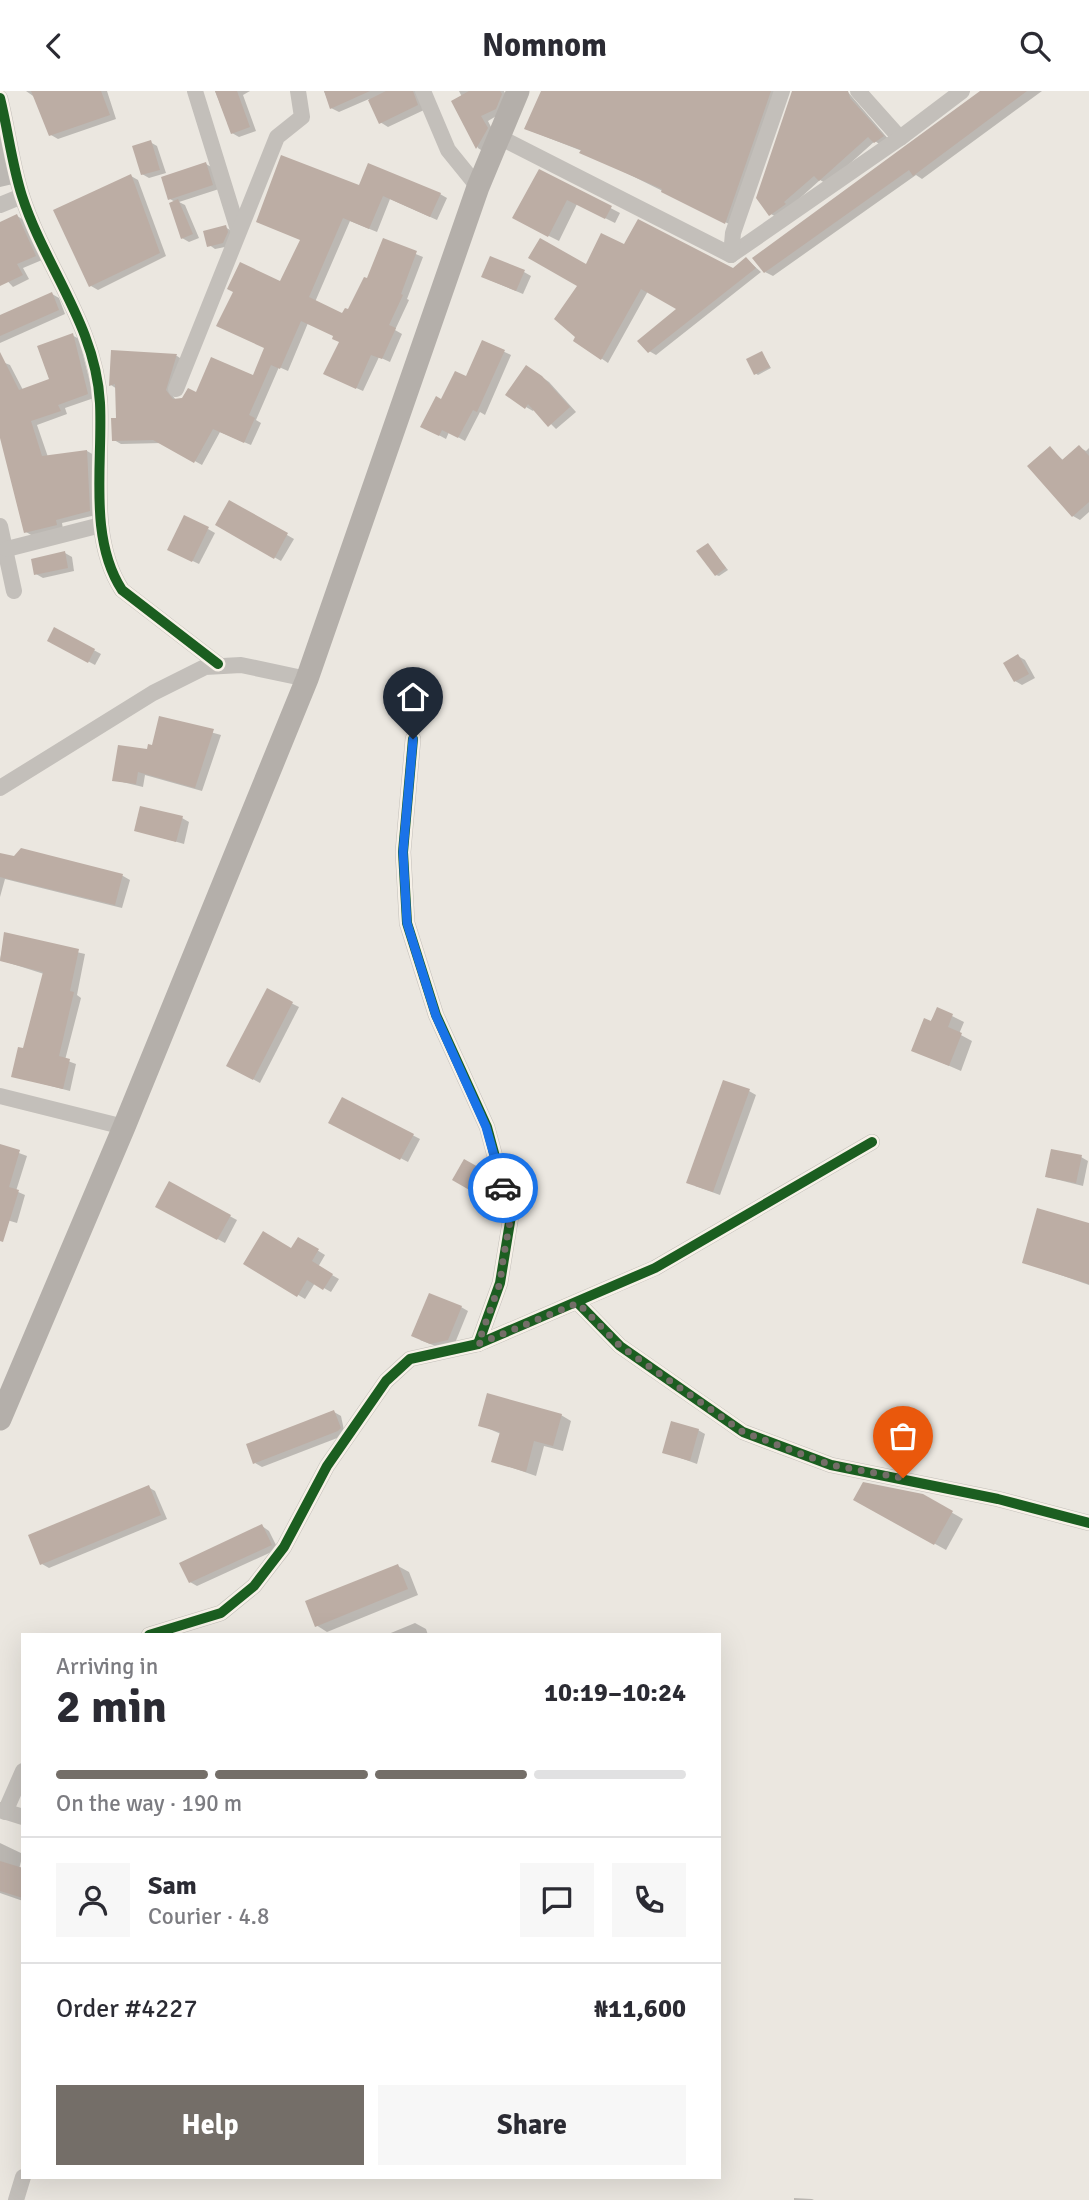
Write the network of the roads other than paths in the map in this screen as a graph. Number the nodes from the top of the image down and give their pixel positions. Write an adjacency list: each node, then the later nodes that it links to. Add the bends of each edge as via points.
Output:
1 (195, 91): 14 (street)
2 (298, 91): 14 (street, via 302,117 277,137)
3 (422, 91): 11 (street, via 447,150)
4 (518, 91): 9 (main road)
5 (782, 91): 15 (street, via 733,233)
6 (858, 91): 10 (street)
7 (962, 91): 10 (street)
8 (0, 98): 12 (street)
9 (499, 137): 11 (main road); 15 (street)
10 (900, 138): 15 (street)
11 (478, 187): 22 (main road)
12 (22, 196): 13 (street); 17 (street, via 93,354 100,401)
13 (0, 205)
14 (238, 230): 16 (street)
15 (731, 255)
16 (176, 389)
17 (101, 525): 19 (street); 21 (street, via 122,590)
18 (0, 526): 19 (street)
19 (7, 549): 20 (street)
20 (14, 591)
21 (218, 664): 22 (street); 24 (street, via 153,693)
22 (307, 678): 26 (main road)
23 (413, 739): 29 (street, via 403,852 407,923 436,1016 486,1127 511,1216 500,1283)
24 (0, 788)
25 (0, 1096): 26 (street)
26 (124, 1127): 30 (main road)
27 (872, 1142): 28 (street, via 655,1268)
28 (578, 1303): 29 (street); 31 (street, via 620,1346 743,1432 831,1465)
29 (478, 1344): 32 (street, via 410,1359 386,1381 327,1466 284,1547 254,1587 220,1613)
30 (0, 1419)
31 (1089, 1523)
32 (155, 1633)
33 (21, 1775): 34 (street)
34 (3, 1811): 35 (street)
35 (21, 1816)
36 (22, 2179): 37 (street)
37 (16, 2200)

